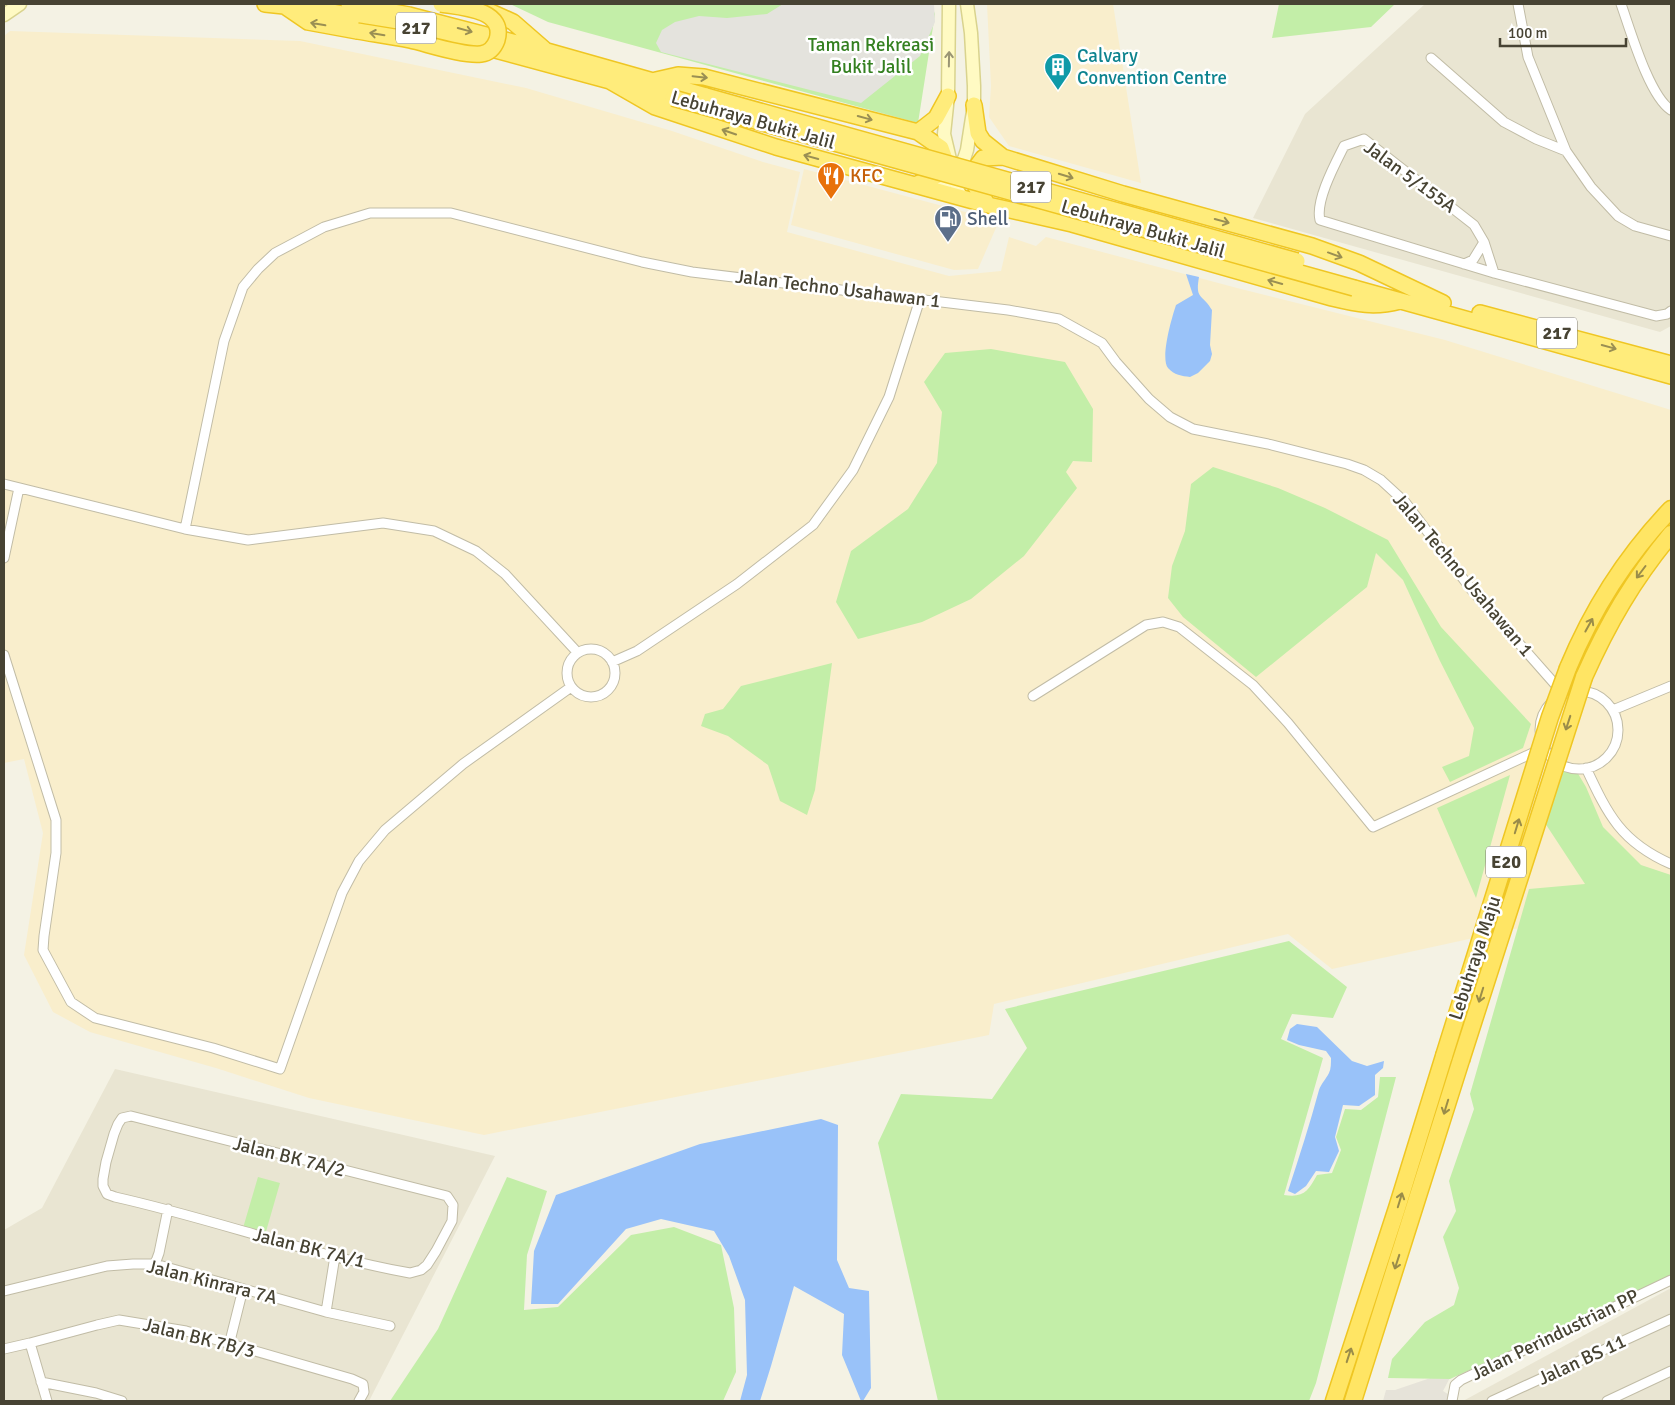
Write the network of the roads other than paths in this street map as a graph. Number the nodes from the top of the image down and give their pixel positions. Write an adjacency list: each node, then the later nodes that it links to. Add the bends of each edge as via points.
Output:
1 (20, 4): 11 (main road)
2 (265, 4): 10 (highway, Lebuhraya Bukit Jalil / 217)
3 (349, 4): 12 (highway, Lebuhraya Bukit Jalil / 217, one-way to 12, via 409,15)
4 (441, 4): 10 (highway, one-way to 10, bridge, via 478,11 493,19 498,33 494,47 480,54 463,52 308,22)
5 (471, 4): 12 (highway, via 513,22)
6 (949, 4): 16 (main road, one-way to 6)
7 (967, 4): 17 (main road)
8 (1518, 4): 22 (street, via 1528,57)
9 (1621, 4): 18 (street, via 1652,86)
10 (284, 5): 14 (highway, Lebuhraya Bukit Jalil / 217, via 406,26)
11 (4, 15)
12 (547, 51): 15 (highway, Lebuhraya Bukit Jalil / 217)
13 (1430, 58): 22 (street, via 1504,122)
14 (608, 80): 25 (highway, one-way to 14, via 776,148 655,107); 33 (highway, Lebuhraya Bukit Jalil / 217, bridge)
15 (652, 81): 19 (highway, one-way to 19, via 678,75 704,77); 33 (highway, Lebuhraya Bukit Jalil / 217, bridge)
16 (948, 96): 19 (highway, via 936,118); 20 (main road)
17 (974, 105): 21 (main road); 23 (highway, via 978,133)
18 (1671, 110)
19 (918, 132): 25 (highway, via 941,148 946,162 938,175)
20 (944, 134): 21 (main road, via 960,143); 24 (main road)
21 (969, 137): 24 (main road, via 964,159)
22 (1566, 150): 29 (street, via 1591,187 1618,216 1635,226)
23 (1003, 157): 28 (highway, via 983,158 974,170 976,187); 36 (highway, one-way to 36, via 1312,246 1358,263)
24 (954, 171): 26 (main road, via 943,186); 27 (main road)
25 (915, 185): 26 (highway)
26 (930, 189): 27 (highway)
27 (962, 198): 28 (highway)
28 (988, 205): 35 (highway, one-way to 28, via 1362,305 1072,224)
29 (1671, 236)
30 (1484, 242): 31 (street, via 1473,260); 31 (street, Jalan 5/155A, via 1474,225 1364,139 1344,146 1329,175 1318,213 1320,220); 32 (street, Jalan 5/155A)
31 (1464, 264): 32 (street, Jalan 5/155A)
32 (1494, 273): 37 (street, Jalan 5/155A, via 1656,316)
33 (1356, 283): 35 (highway, Lebuhraya Bukit Jalil / 217); 36 (highway, Lebuhraya Bukit Jalil / 217)
34 (920, 299): 43 (street, Jalan Techno Usahawan 1, via 692,272 451,213 370,213 324,227 275,254 243,287 224,341); 48 (street, via 889,397 853,470 813,525 737,584 637,651); 51 (street, Jalan Techno Usahawan 1, via 1058,319 1102,343 1149,400 1170,417 1193,429 1268,444 1364,470 1405,502 1471,589)
35 (1400, 301): 39 (highway, Lebuhraya Bukit Jalil / 217)
36 (1443, 303): 38 (highway, Lebuhraya Bukit Jalil / 217, one-way to 38)
37 (1671, 311)
38 (1671, 364)
39 (1671, 376)
40 (4, 484): 41 (street)
41 (20, 488): 43 (street); 45 (street)
42 (1671, 509): 76 (highway, Lebuhraya Maju / E20, one-way to 42, bridge, via 1570,662 1619,575)
43 (185, 528): 46 (street, via 248,540 383,524 434,531 476,550 504,574)
44 (1671, 534): 77 (highway, Lebuhraya Maju / E20, one-way to 77, bridge, via 1620,604 1584,677)
45 (4, 558)
46 (578, 653): 48 (street, via 593,649 608,655); 50 (street, via 568,664 566,672)
47 (4, 655): 50 (street, via 56,820 56,853 43,950 71,1002 95,1018 280,1069 342,893 359,860 385,830 464,764)
48 (612, 662): 50 (street, via 615,678 607,692 592,698 584,697)
49 (1671, 686): 53 (street)
50 (571, 687)
51 (1563, 694): 53 (street, via 1574,691 1591,693 1606,701); 54 (street, via 1554,699 1542,716 1540,726)
52 (1033, 696): 54 (street, via 1146,625 1163,622 1179,627 1253,685 1373,827)
53 (1613, 710): 55 (street, via 1618,726 1613,750 1602,762)
54 (1544, 747): 55 (street, via 1562,764)
55 (1586, 768): 56 (street, via 1608,812 1627,837 1648,853)
56 (1671, 864)
57 (447, 1196): 58 (street, Jalan BK 7A/2, via 131,1116 122,1118 118,1124 106,1162 103,1186 108,1194); 60 (street, Jalan BK 7A/1, via 453,1205 452,1221 436,1251 421,1270 398,1271)
58 (115, 1197): 59 (street, Jalan BK 7A/1)
59 (168, 1209): 60 (street, Jalan BK 7A/1); 61 (street)
60 (335, 1256): 65 (street)
61 (155, 1264): 63 (street, Jalan Kinrara 7A); 64 (street, Jalan Kinrara 7A, via 107,1266)
62 (1671, 1280): 78 (street, Jalan Perindustrian PP, via 1461,1380 1455,1386)
63 (243, 1289): 65 (street, Jalan Kinrara 7A); 69 (street)
64 (4, 1291)
65 (326, 1312): 67 (street, Jalan Kinrara 7A)
66 (1671, 1319): 79 (street, Jalan BS 11)
67 (390, 1326)
68 (30, 1343): 69 (street, Jalan BK 7B/3, via 119,1320 186,1331); 70 (street, Jalan BK 7B/3); 72 (street)
69 (229, 1345): 75 (street, Jalan BK 7B/3, via 352,1379 363,1384)
70 (4, 1349)
71 (1671, 1371): 80 (street)
72 (41, 1382): 73 (street); 74 (street)
73 (47, 1401)
74 (122, 1401)
75 (360, 1401)
76 (1334, 1401)
77 (1353, 1401)
78 (1452, 1401)
79 (1492, 1401)
80 (1607, 1401)

